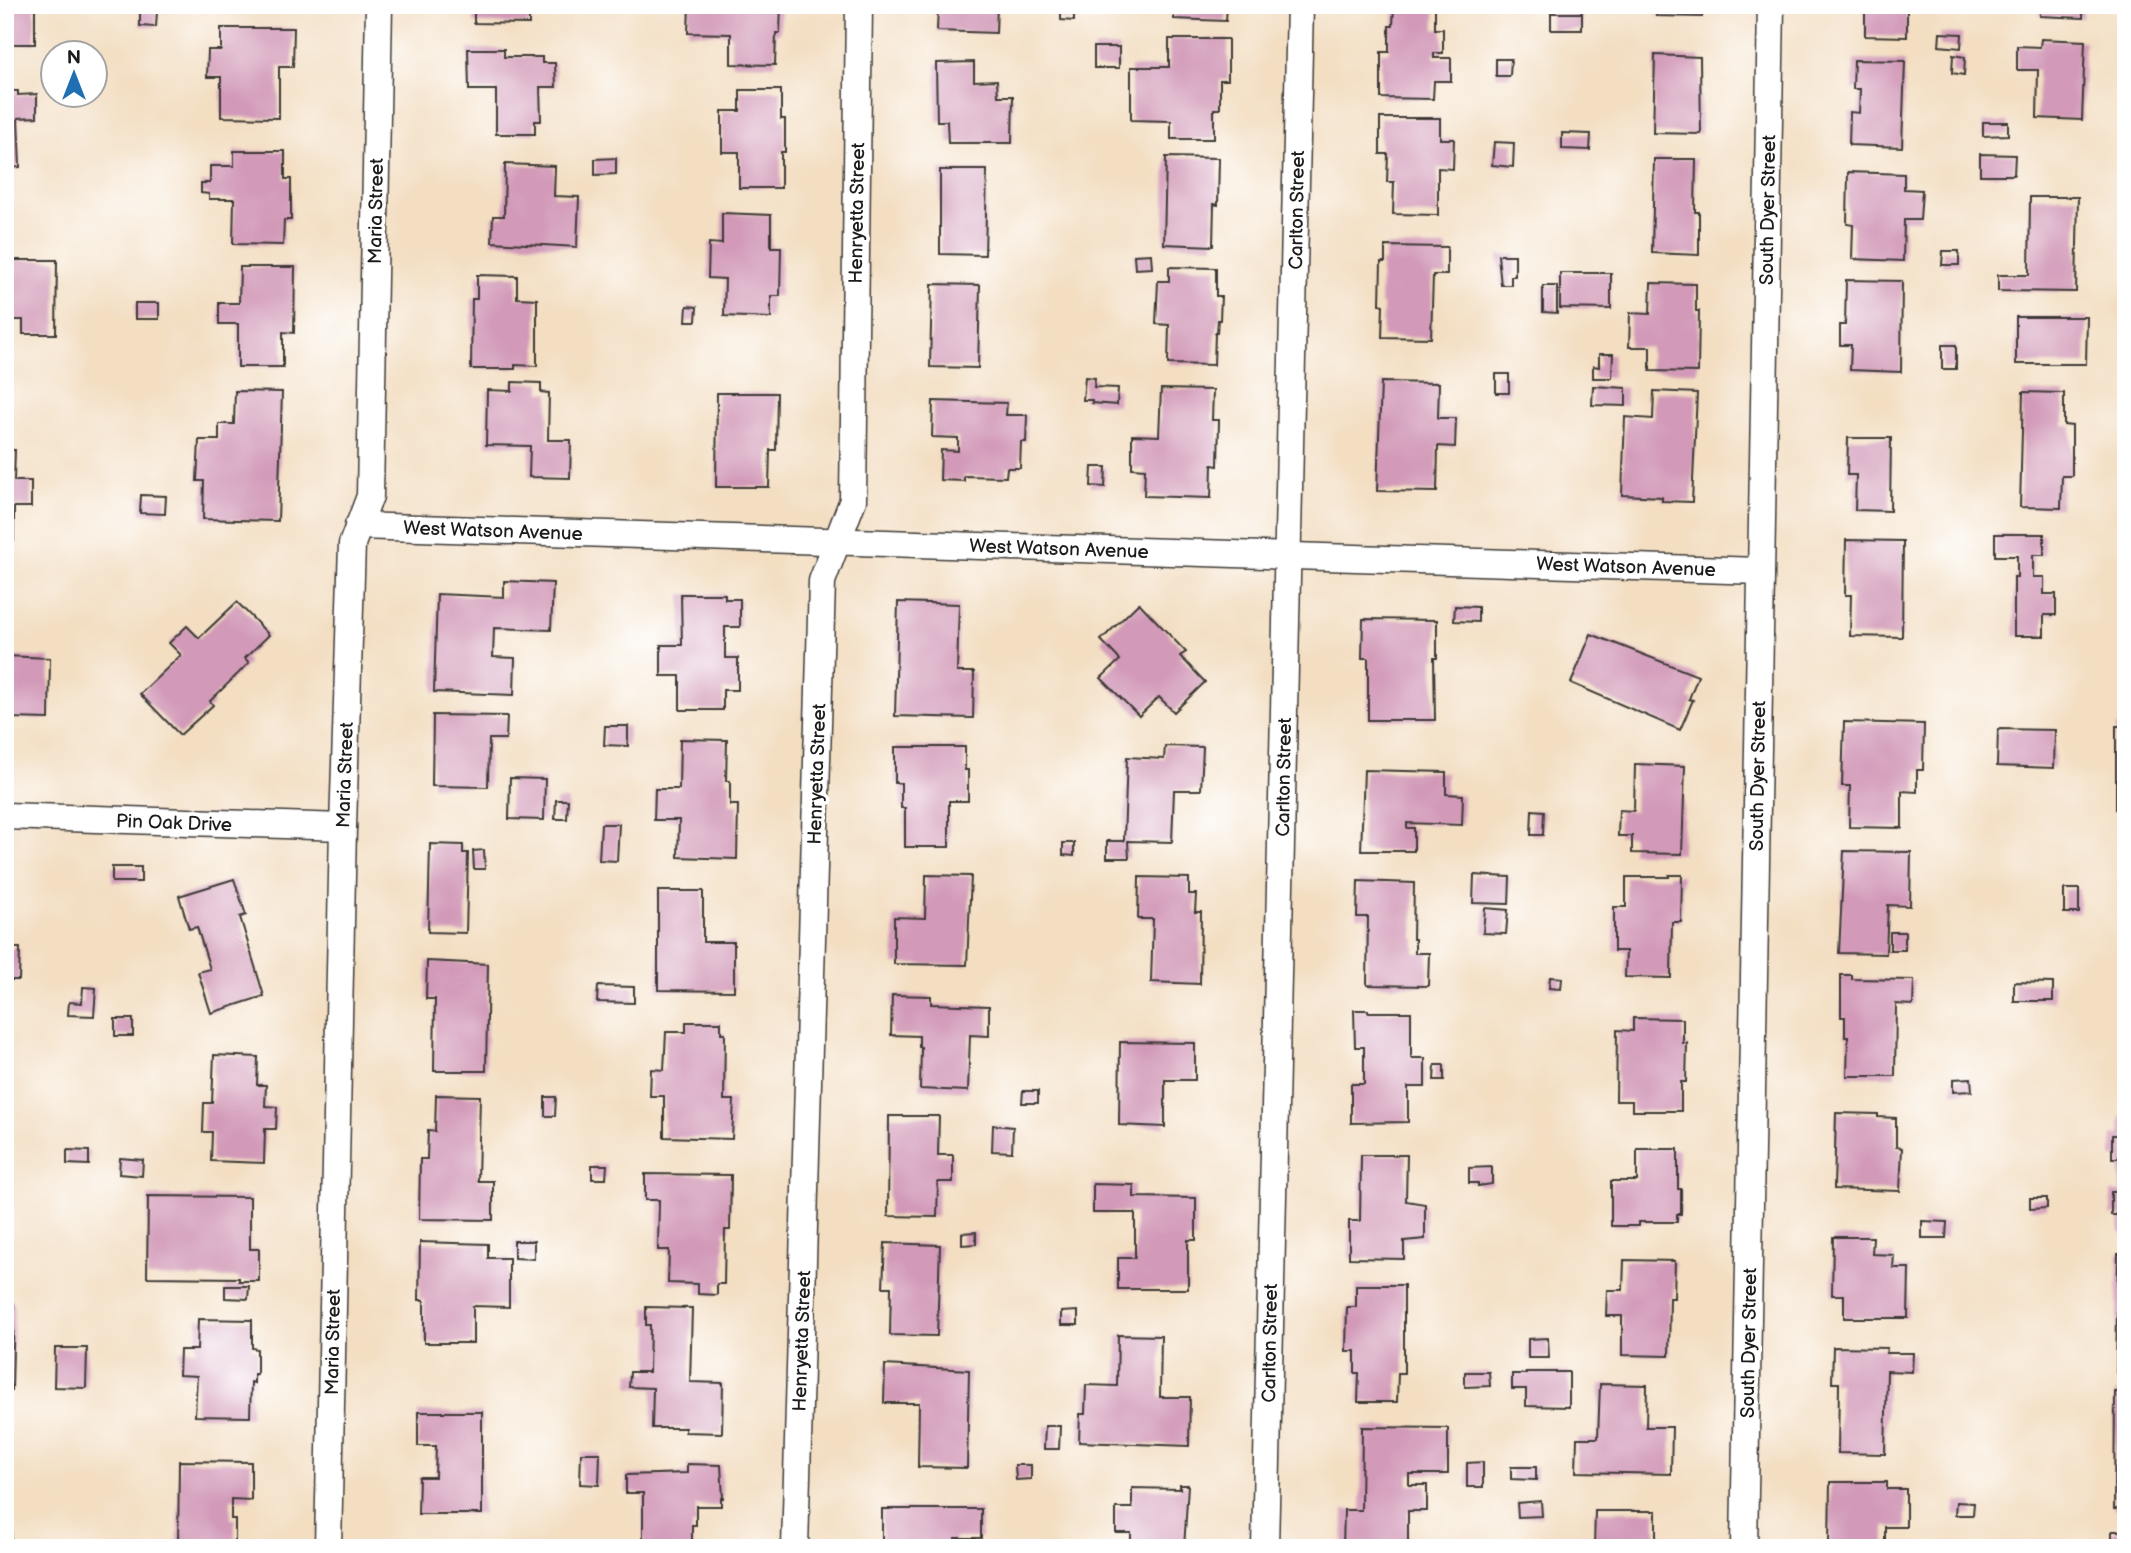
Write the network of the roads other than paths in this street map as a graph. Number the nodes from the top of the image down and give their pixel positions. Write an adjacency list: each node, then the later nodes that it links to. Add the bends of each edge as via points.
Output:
1 (379, 5): 5 (street, Maria Street, via 370,496)
2 (859, 5): 6 (street, Henryetta Street, via 852,500)
3 (1300, 5): 7 (street, Carlton Street)
4 (1771, 5): 8 (street, South Dyer Street)
5 (358, 526): 6 (street, West Watson Avenue); 10 (street, Maria Street, via 352,544)
6 (837, 542): 7 (street, West Watson Avenue); 12 (street, Henryetta Street, via 822,581)
7 (1288, 555): 8 (street, West Watson Avenue); 13 (street, Carlton Street)
8 (1760, 571): 14 (street, South Dyer Street)
9 (5, 816): 10 (street, Pin Oak Drive)
10 (343, 827): 11 (street, Maria Street)
11 (328, 1548)
12 (795, 1548)
13 (1265, 1548)
14 (1744, 1548)

